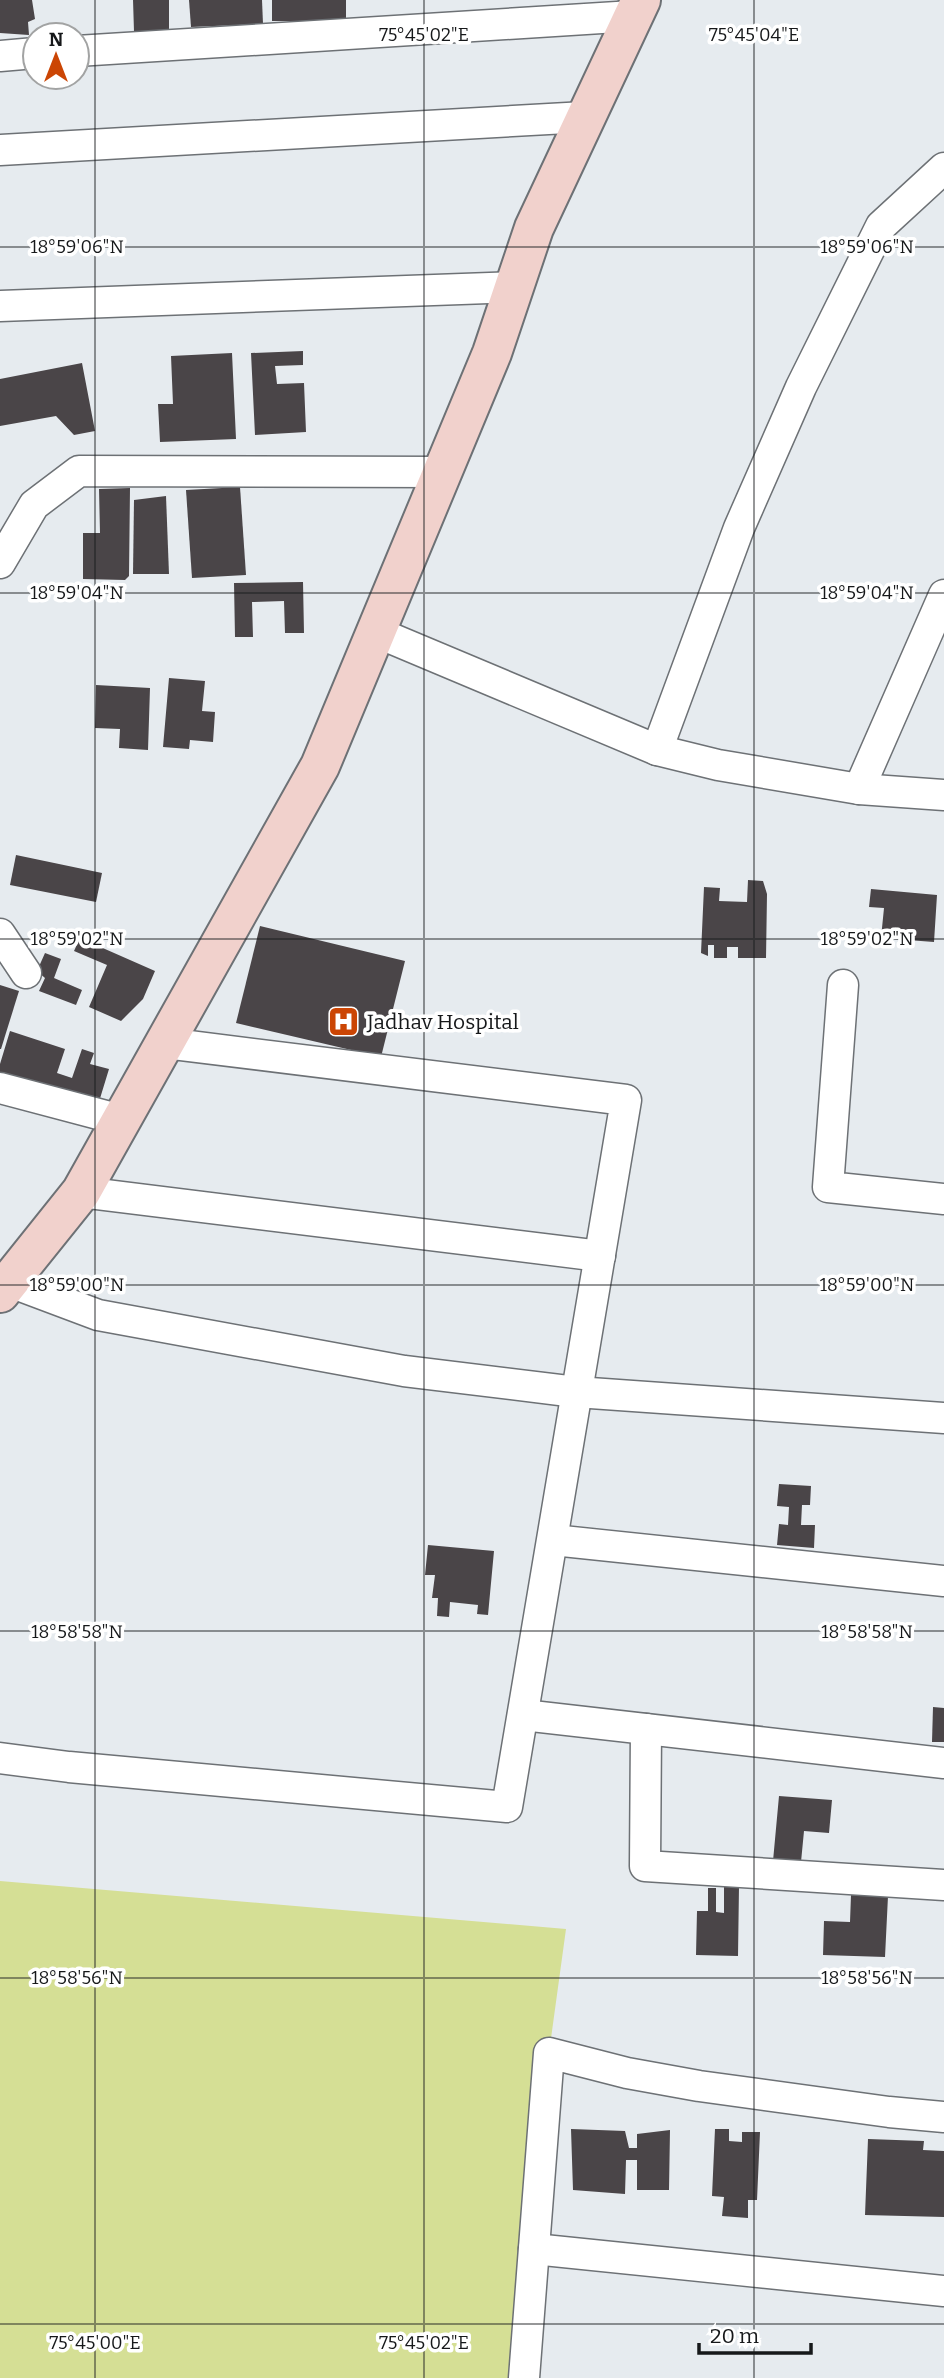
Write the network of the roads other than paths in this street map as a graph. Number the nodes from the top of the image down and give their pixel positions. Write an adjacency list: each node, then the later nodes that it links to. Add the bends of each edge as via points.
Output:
1 (637, 8): 2 (street); 5 (street)
2 (91, 50)
3 (21, 55): 4 (street)
4 (0, 56)
5 (585, 117): 6 (street); 8 (street, via 534,228)
6 (0, 150)
7 (944, 168): 14 (street, via 881,226 801,387 739,528)
8 (514, 287): 9 (street); 10 (street)
9 (0, 306)
10 (443, 472): 11 (street, via 79,471 34,505); 13 (street)
11 (0, 563)
12 (944, 596): 15 (street)
13 (376, 632): 14 (street); 20 (street, via 320,766)
14 (657, 750): 15 (street)
15 (859, 789): 16 (street)
16 (944, 795)
17 (0, 934): 18 (street)
18 (26, 973)
19 (843, 985): 24 (street, via 828,1187)
20 (164, 1043): 22 (street); 25 (street, via 626,1100)
21 (0, 1088): 22 (street)
22 (121, 1120): 23 (street)
23 (81, 1192): 25 (street); 26 (street)
24 (944, 1199)
25 (600, 1256): 27 (street)
26 (5, 1287): 27 (street, via 98,1315 404,1371)
27 (576, 1392): 28 (street); 29 (street)
28 (944, 1418)
29 (553, 1540): 30 (street); 31 (street)
30 (944, 1581)
31 (523, 1715): 32 (street); 33 (street, via 507,1807)
32 (646, 1729): 34 (street); 35 (street, via 645,1866)
33 (0, 1758)
34 (944, 1763)
35 (944, 1885)
36 (944, 2117): 37 (street, via 699,2086 549,2053)
37 (534, 2249): 38 (street); 39 (street)
38 (944, 2291)
39 (524, 2378)

